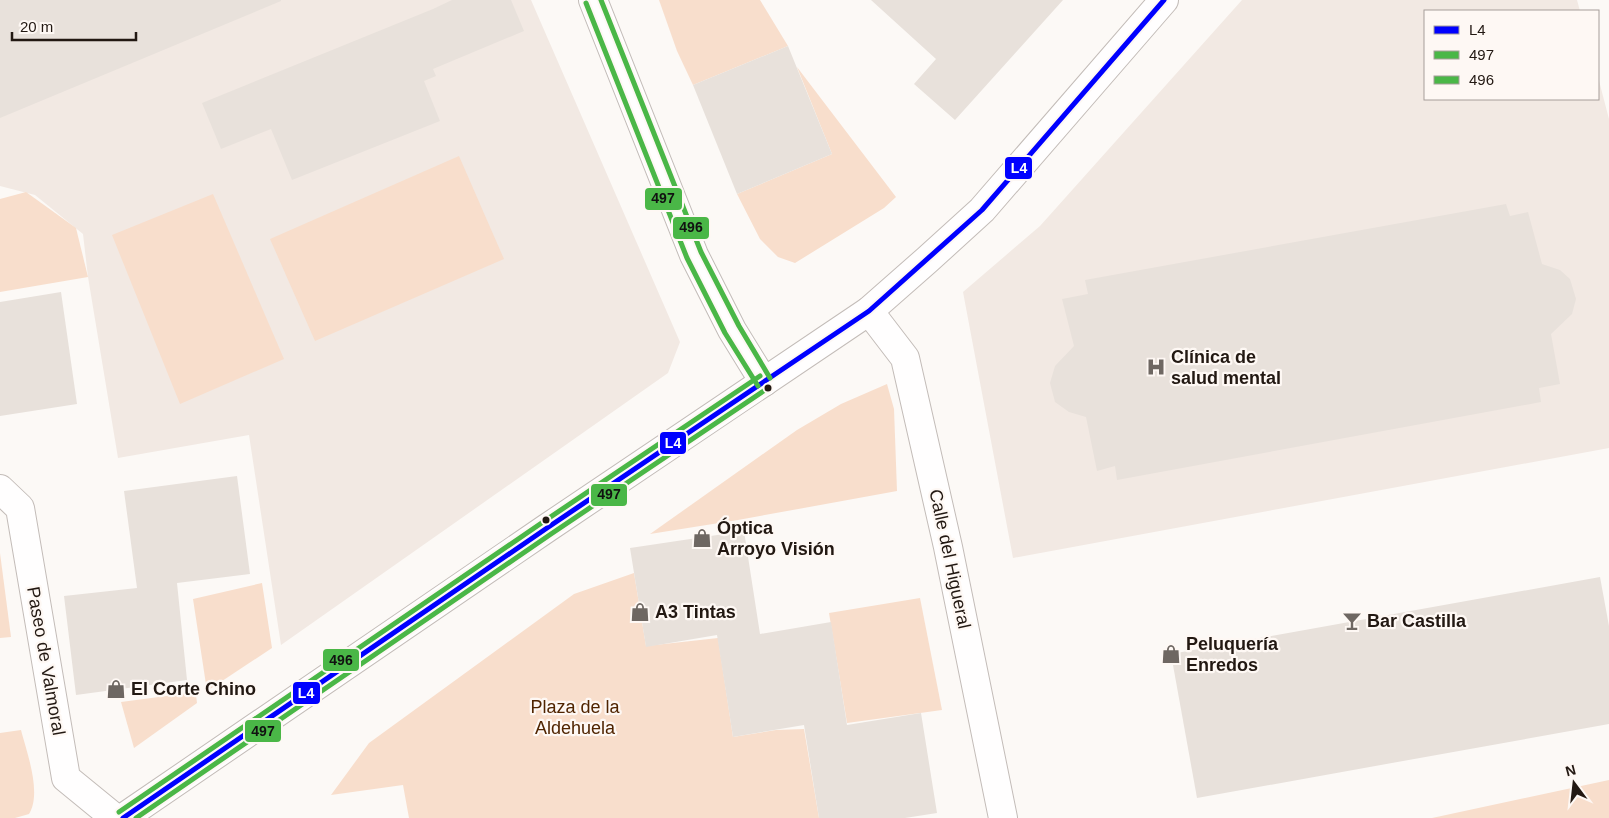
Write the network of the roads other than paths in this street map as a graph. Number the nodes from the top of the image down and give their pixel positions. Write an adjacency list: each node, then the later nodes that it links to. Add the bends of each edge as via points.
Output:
1 (593, 0): 4 (street, via 694,256 732,330)
2 (1164, 0): 3 (street, via 982,210)
3 (869, 311): 4 (street); 8 (street, Calle del Higueral, via 905,358)
4 (764, 382): 7 (street)
5 (0, 489): 6 (street, Paseo de Valmoral, via 20,508 66,778)
6 (115, 818)
7 (123, 818)
8 (1003, 818)

